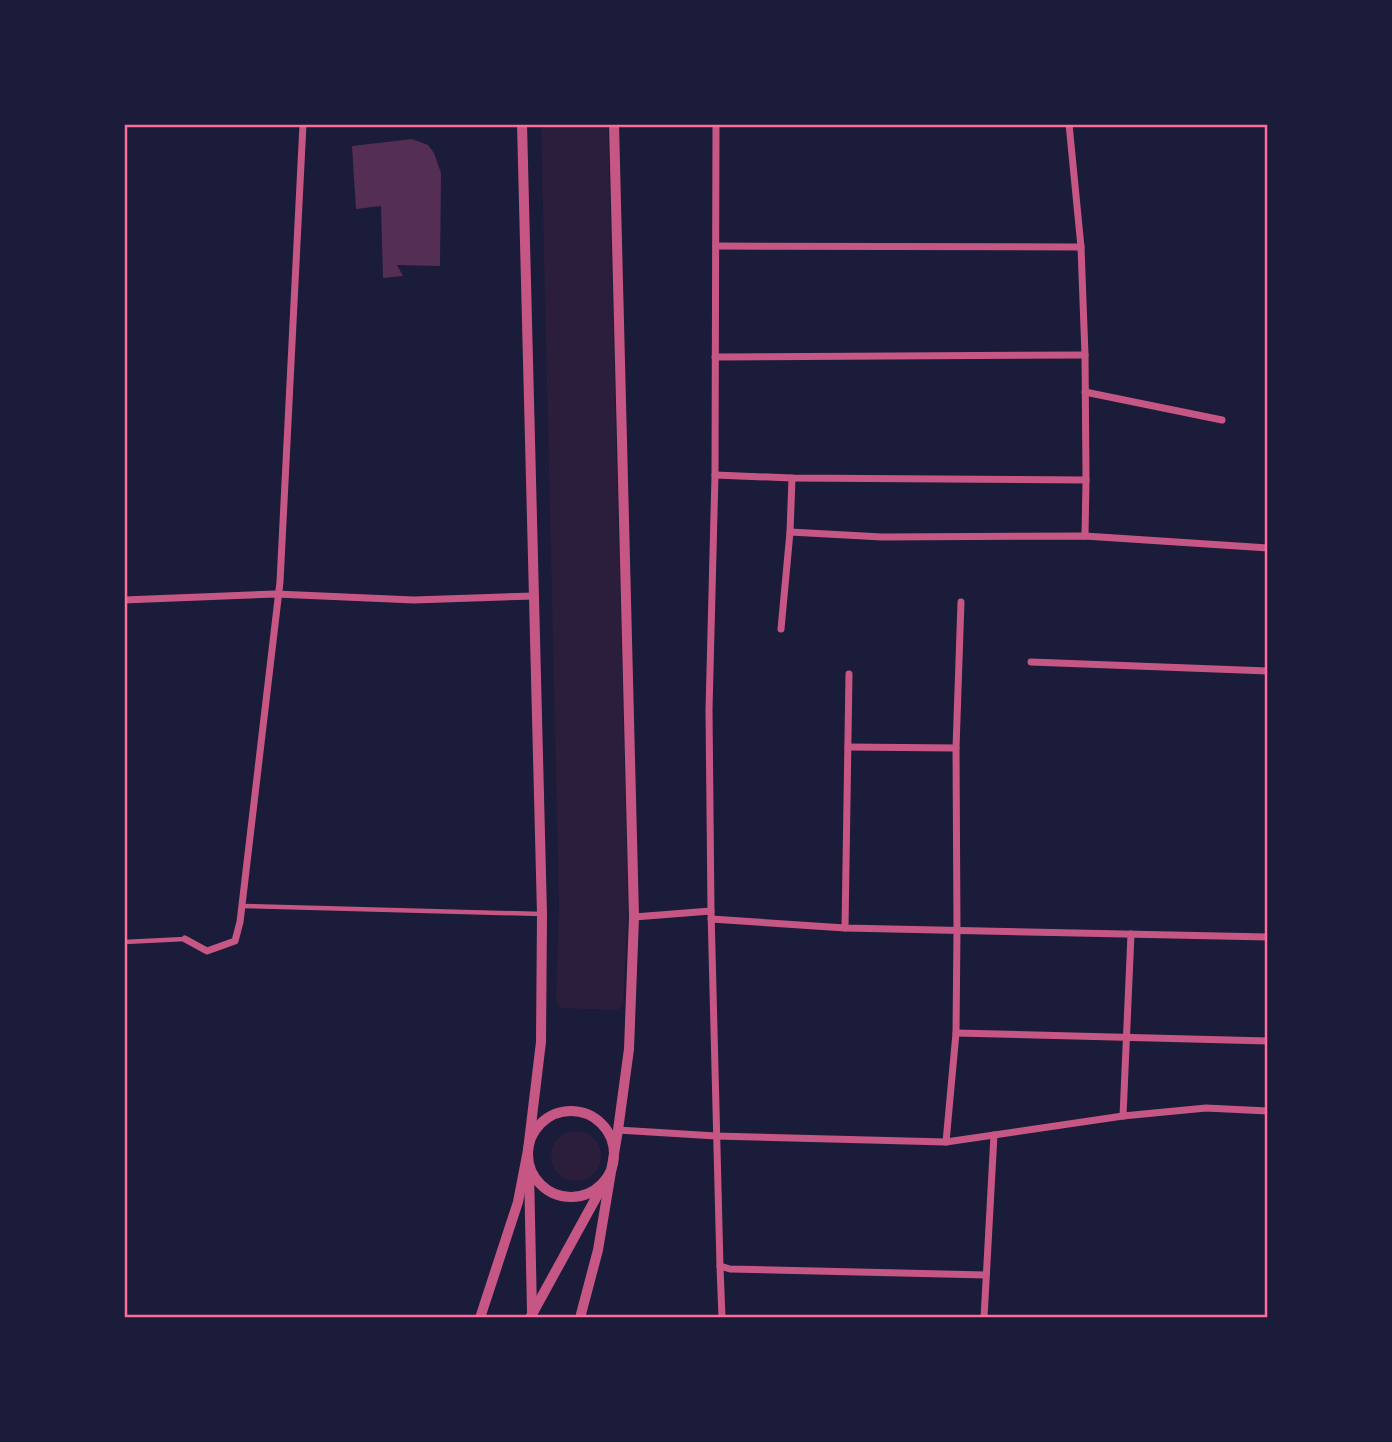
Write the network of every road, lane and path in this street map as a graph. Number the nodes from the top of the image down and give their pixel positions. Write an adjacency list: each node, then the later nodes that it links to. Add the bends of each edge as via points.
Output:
1 (303, 124): 18 (street)
2 (522, 124): 19 (street)
3 (614, 124): 31 (street)
4 (716, 124): 6 (street)
5 (1069, 124): 7 (street)
6 (716, 246): 7 (street); 9 (street)
7 (1081, 247): 8 (street)
8 (1085, 355): 9 (street); 10 (street)
9 (715, 357): 12 (street)
10 (1085, 392): 11 (street); 14 (street)
11 (1222, 420)
12 (715, 475): 13 (street); 30 (street, via 709,710)
13 (792, 478): 14 (street); 15 (street)
14 (1086, 480): 16 (street)
15 (790, 532): 16 (street, via 882,537); 22 (street)
16 (1085, 536): 17 (street)
17 (1268, 548)
18 (279, 594): 19 (street, via 414,600); 20 (street); 28 (street)
19 (534, 596): 29 (street)
20 (124, 600)
21 (961, 603): 27 (street)
22 (781, 629)
23 (1031, 662): 24 (street)
24 (1268, 671)
25 (849, 674): 26 (street)
26 (848, 747): 27 (street); 32 (street)
27 (956, 748): 33 (street)
28 (242, 906): 29 (lane); 36 (street, via 235,941 207,951)
29 (541, 914): 47 (street, via 541,1042)
30 (711, 915): 31 (street); 32 (street); 45 (street)
31 (634, 917): 43 (street, via 629,1049)
32 (845, 928): 33 (street)
33 (957, 930): 34 (street); 38 (street)
34 (1131, 934): 35 (street); 39 (street)
35 (1268, 937)
36 (185, 939): 37 (lane)
37 (124, 942)
38 (956, 1033): 39 (street); 46 (street)
39 (1126, 1037): 40 (street); 42 (street)
40 (1268, 1041)
41 (1268, 1111): 42 (street, via 1206,1108)
42 (1123, 1116): 44 (street)
43 (618, 1130): 45 (street); 48 (street)
44 (994, 1135): 46 (street); 52 (street)
45 (716, 1136): 46 (street); 51 (street)
46 (946, 1142)
47 (528, 1150): 48 (street, via 539,1125 550,1116 578,1111 591,1115 610,1135); 49 (street); 54 (street, via 518,1202)
48 (613, 1163): 50 (street); 55 (street)
49 (529, 1164): 50 (street, via 535,1177 557,1195 586,1194); 53 (street)
50 (608, 1176): 53 (street)
51 (720, 1266): 52 (street); 56 (street)
52 (986, 1275): 57 (street)
53 (531, 1315)
54 (480, 1318)
55 (580, 1318)
56 (722, 1318)
57 (984, 1318)

